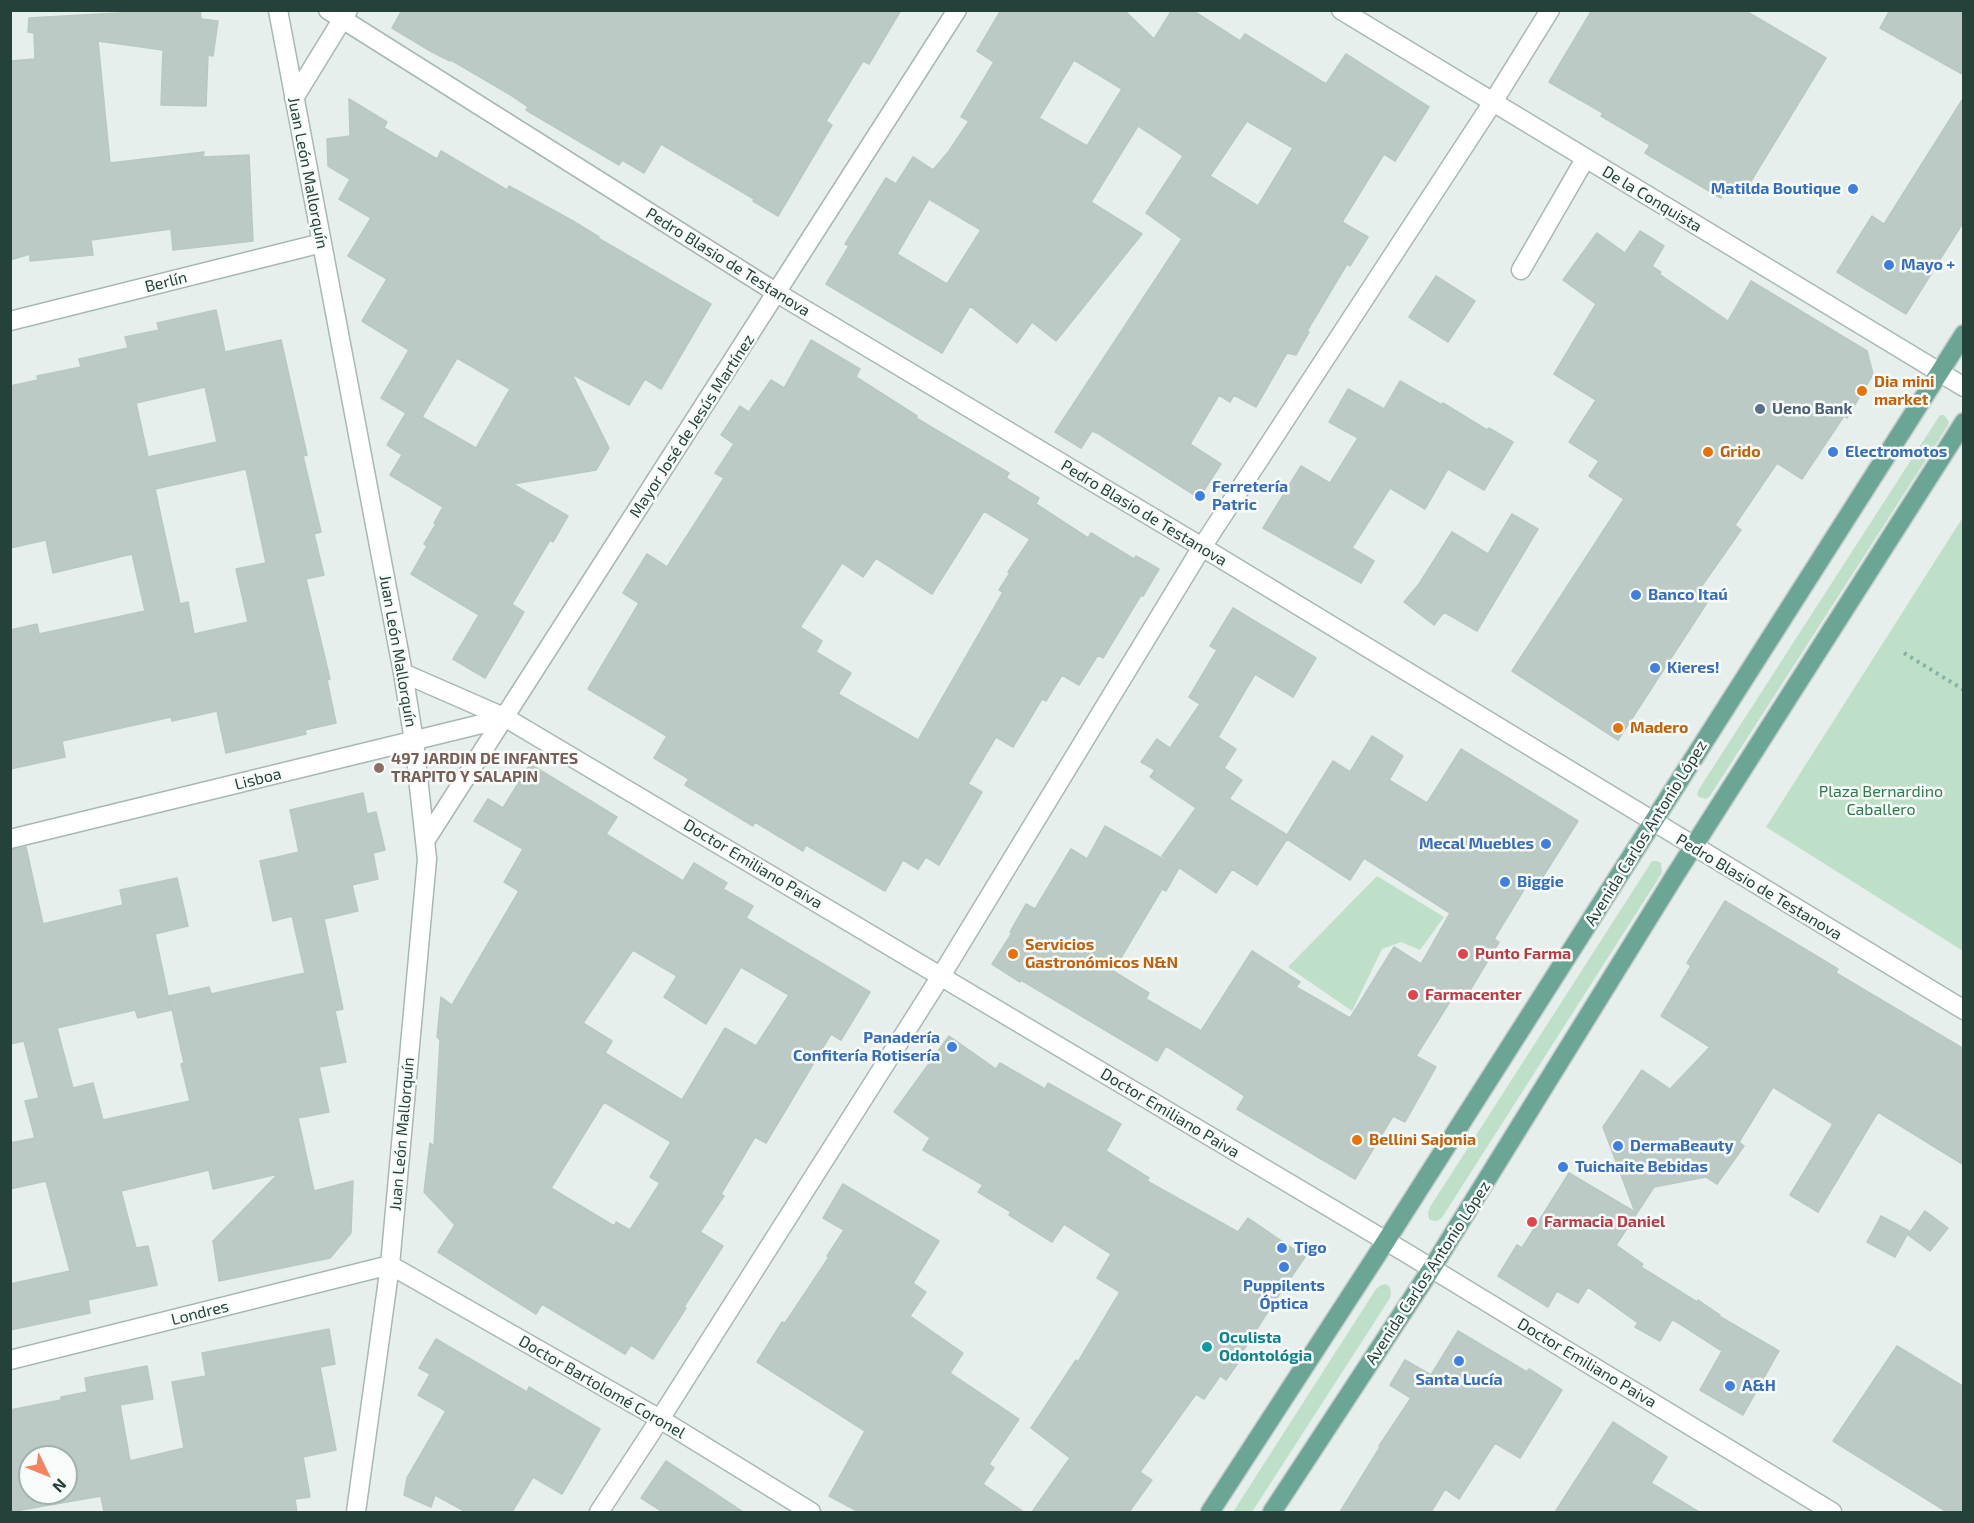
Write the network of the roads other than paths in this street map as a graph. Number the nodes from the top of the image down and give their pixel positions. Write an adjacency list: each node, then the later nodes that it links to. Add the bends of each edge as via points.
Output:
1 (278, 10): 6 (street, Juan León Mallorquín)
2 (957, 10): 11 (street, Mayor José de Jesús Martínez)
3 (1341, 10): 7 (street, De la Conquista)
4 (1550, 10): 7 (street)
5 (339, 14): 6 (street); 11 (street, Pedro Blasio de Testanova)
6 (294, 98): 9 (street, Juan León Mallorquín)
7 (1493, 102): 8 (street, De la Conquista); 17 (street)
8 (1585, 159): 10 (street); 14 (street, De la Conquista)
9 (322, 243): 12 (street, Berlín); 18 (street, Juan León Mallorquín)
10 (1521, 270)
11 (777, 293): 17 (street, Pedro Blasio de Testanova); 19 (street, Mayor José de Jesús Martínez)
12 (10, 321)
13 (1964, 334): 14 (main road, Avenida Carlos Antonio López)
14 (1939, 372): 15 (street, De la Conquista); 21 (main road, Avenida Carlos Antonio López)
15 (1964, 387)
16 (1964, 422): 24 (main road, Avenida Carlos Antonio López)
17 (1202, 547): 21 (street, Pedro Blasio de Testanova); 25 (street)
18 (404, 673): 19 (street, Doctor Emiliano Paiva); 20 (street, Juan León Mallorquín)
19 (506, 717): 20 (street, Lisboa); 23 (street, Mayor José de Jesús Martínez); 25 (street, Doctor Emiliano Paiva)
20 (414, 741): 22 (street, Lisboa); 23 (street, Juan León Mallorquín)
21 (1653, 822): 24 (street, Pedro Blasio de Testanova); 27 (main road, Avenida Carlos Antonio López)
22 (10, 839)
23 (425, 841): 28 (street, Juan León Mallorquín, via 427,859)
24 (1694, 846): 26 (street, Pedro Blasio de Testanova); 29 (main road, Avenida Carlos Antonio López)
25 (941, 976): 27 (street, Doctor Emiliano Paiva); 31 (street)
26 (1964, 1011)
27 (1386, 1241): 29 (street, Doctor Emiliano Paiva); 35 (main road, Avenida Carlos Antonio López)
28 (390, 1265): 30 (street, Londres); 31 (street, Doctor Bartolomé Coronel); 32 (street, Juan León Mallorquín)
29 (1432, 1268): 36 (main road, Avenida Carlos Antonio López); 37 (street, Doctor Emiliano Paiva)
30 (10, 1360)
31 (660, 1419): 33 (street); 34 (street, Doctor Bartolomé Coronel)
32 (356, 1512)
33 (599, 1512)
34 (811, 1512)
35 (1210, 1512)
36 (1272, 1512)
37 (1832, 1512)

